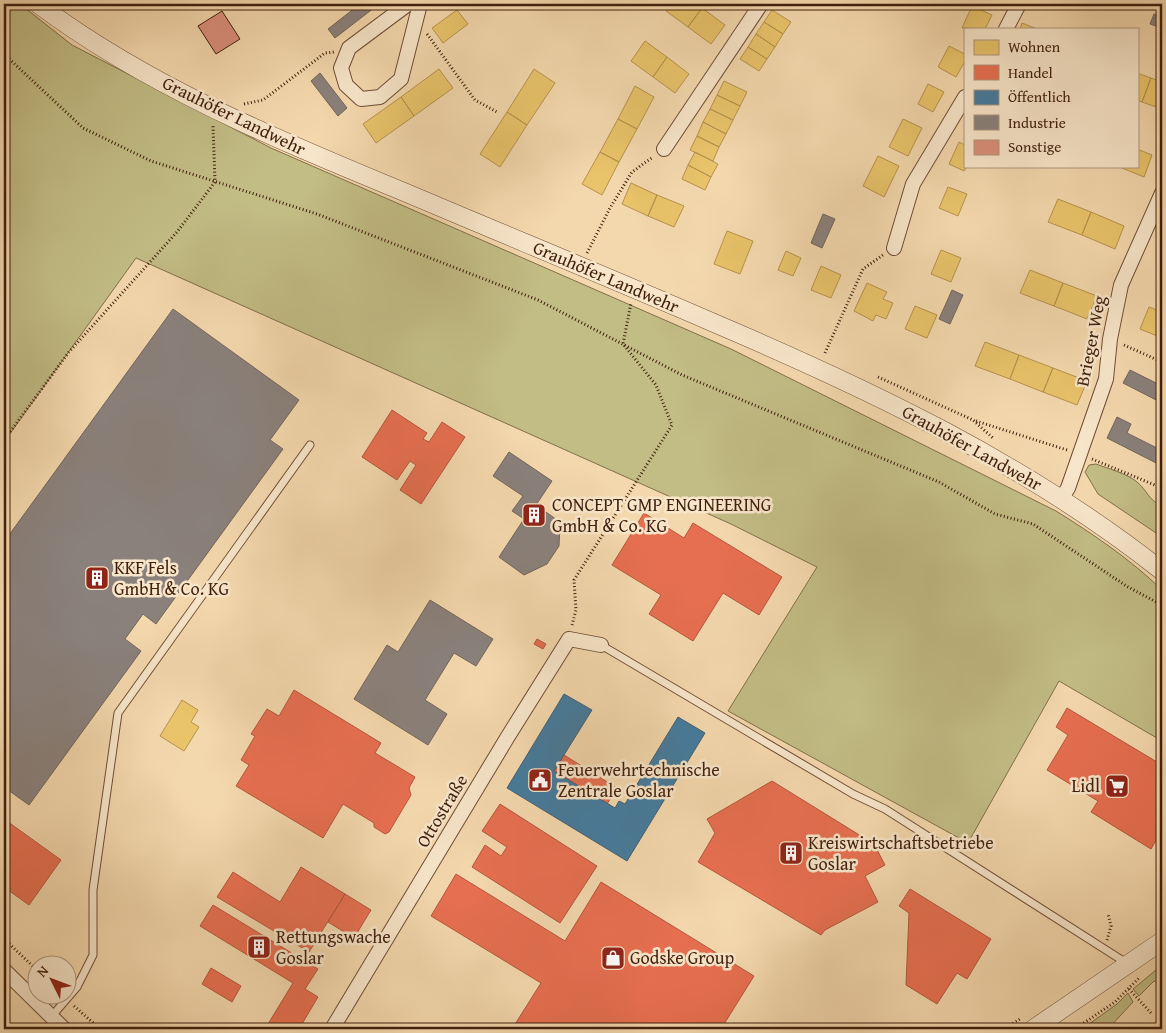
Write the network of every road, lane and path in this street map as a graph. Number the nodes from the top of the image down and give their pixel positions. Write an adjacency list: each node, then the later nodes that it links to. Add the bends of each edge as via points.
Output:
1 (38, 4): 11 (street, Grauhöfer Landwehr, via 92,42)
2 (408, 4): 8 (street)
3 (420, 4): 6 (street)
4 (761, 4): 13 (street)
5 (1019, 4): 7 (street)
6 (417, 20): 8 (street, via 401,79 380,96 361,99 346,84 341,68); 12 (path, via 475,100)
7 (1007, 28)
8 (349, 48): 11 (path, via 325,54 263,100)
9 (4, 54): 14 (path, via 83,128 151,162)
10 (964, 99): 16 (street, via 913,184)
11 (213, 108): 14 (path); 18 (street, Grauhöfer Landwehr)
12 (497, 112)
13 (664, 149): 17 (path, via 632,172)
14 (215, 182): 20 (path, via 317,214 538,300); 23 (path, via 177,232 70,352)
15 (1162, 192): 19 (street, Brieger Weg, via 1122,285)
16 (894, 248): 21 (path, via 863,269)
17 (587, 255)
18 (634, 288): 20 (path); 25 (street, Grauhöfer Landwehr, via 816,366 892,403 954,435)
19 (1110, 339): 22 (path); 25 (street, Brieger Weg, via 1106,379 1068,488)
20 (623, 344): 27 (path, via 682,375 939,482 994,514 1033,524 1128,586); 28 (path, via 656,385 672,425 574,580 576,610)
21 (825, 353)
22 (1162, 362)
23 (4, 440)
24 (310, 445): 38 (lane, via 118,714 93,890 92,955)
25 (1061, 499): 26 (street, Grauhöfer Landwehr)
26 (1162, 571)
27 (1162, 604)
28 (569, 640): 29 (street); 48 (street, Ottostraße)
29 (601, 645): 33 (lane, via 853,794 884,808)
30 (1108, 914): 33 (path, via 1111,926)
31 (4, 938): 34 (path)
32 (1162, 941): 35 (street)
33 (1105, 948): 35 (lane)
34 (28, 961)
35 (1129, 964): 49 (street)
36 (4, 970): 43 (street)
37 (1146, 971): 39 (path)
38 (78, 985)
39 (1129, 989): 42 (path); 50 (path)
40 (61, 1006): 43 (lane)
41 (75, 1006): 47 (path)
42 (1151, 1013)
43 (51, 1017): 46 (street)
44 (4, 1024): 45 (lane)
45 (10, 1029)
46 (64, 1029)
47 (100, 1029)
48 (332, 1029)
49 (1033, 1029)
50 (1075, 1029)

